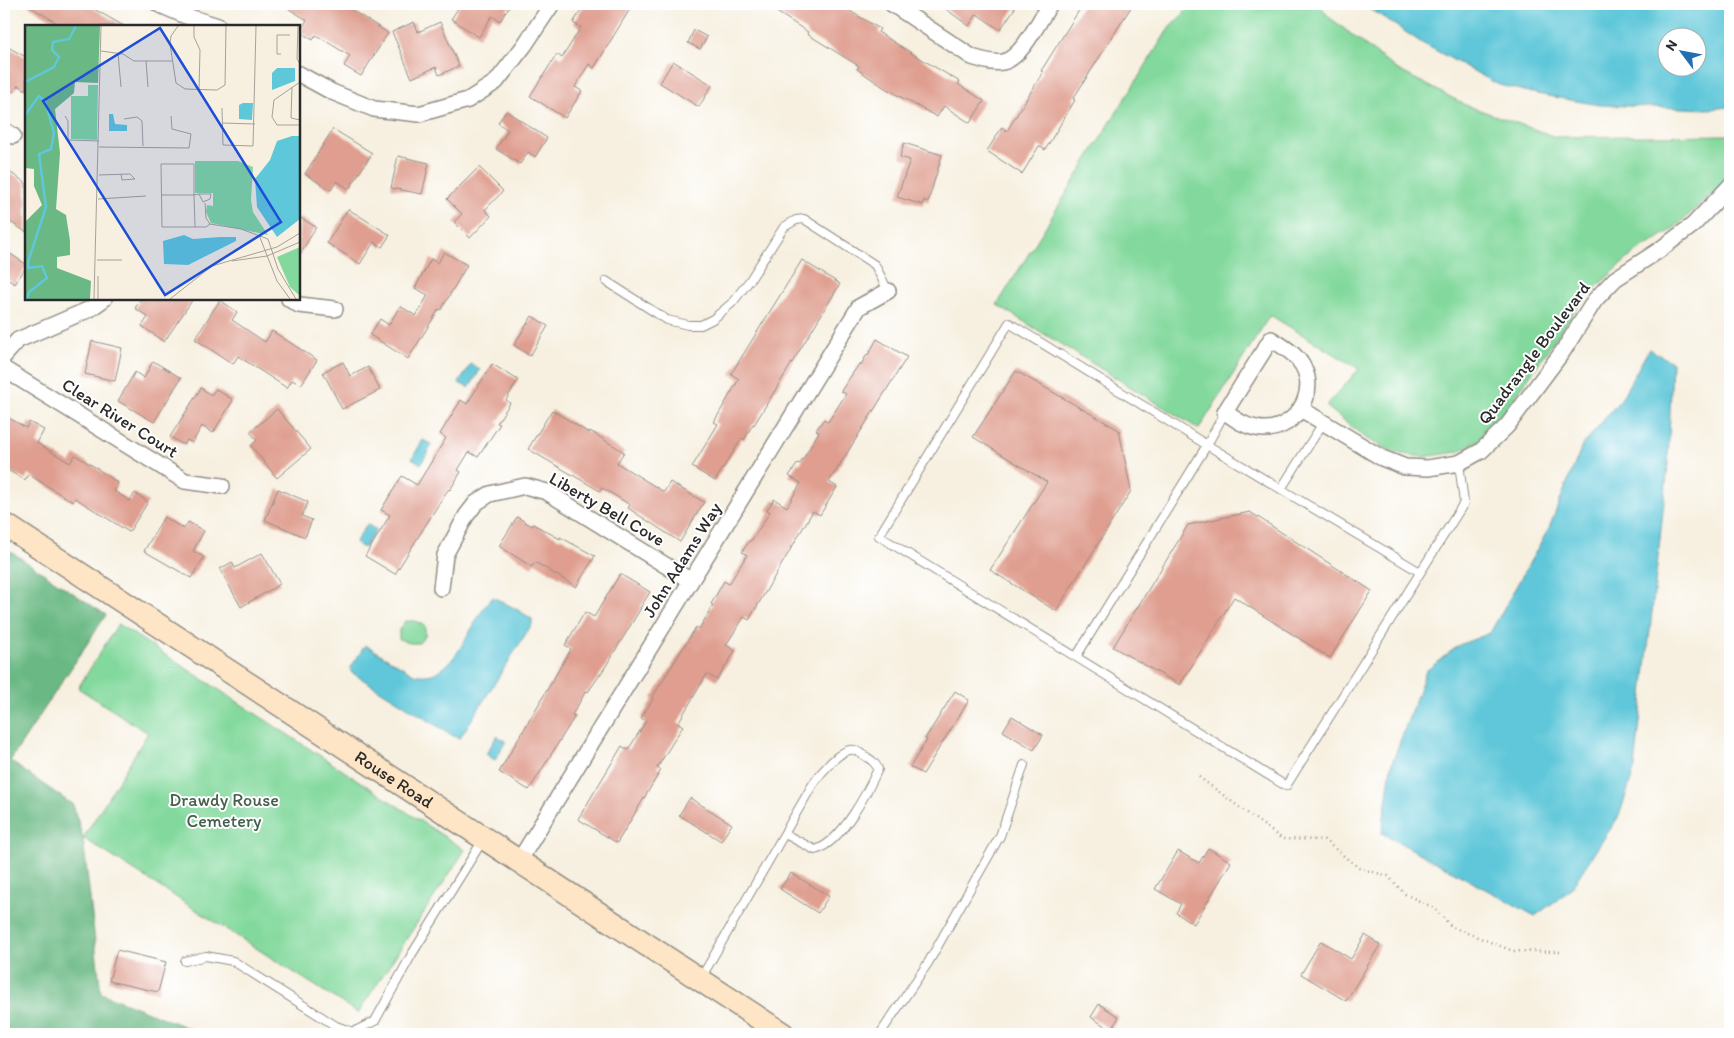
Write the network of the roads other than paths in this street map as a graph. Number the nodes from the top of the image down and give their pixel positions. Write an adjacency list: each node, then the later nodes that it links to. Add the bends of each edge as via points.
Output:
1 (158, 4): 5 (street)
2 (552, 4): 6 (street, via 496,82 468,100 420,114 374,109)
3 (892, 4): 4 (street, via 972,57 1004,62 1020,52)
4 (1050, 4)
5 (215, 25)
6 (300, 75)
7 (1729, 189): 19 (street, Quadrangle Boulevard, via 1693,225 1615,279 1595,300 1563,351 1507,426 1481,451)
8 (606, 281): 9 (lane, via 667,320 688,325 701,324 732,304 784,227 804,219 875,265)
9 (888, 291): 24 (street, John Adams Way, via 859,307)
10 (103, 300): 13 (street, via 90,309 18,340)
11 (291, 300): 12 (street, via 299,305)
12 (335, 309)
13 (4, 356)
14 (4, 368): 20 (street, Clear River Court, via 185,481)
15 (1301, 409): 16 (street, via 1290,422 1266,429 1244,425); 16 (street, via 1307,394 1307,377 1289,349 1271,339); 17 (street, Quadrangle Boulevard)
16 (1225, 412): 18 (lane)
17 (1323, 423): 19 (street, Quadrangle Boulevard, via 1382,458 1404,467 1428,468); 21 (lane)
18 (1207, 445): 21 (lane); 26 (lane); 26 (lane, via 1009,323 880,536)
19 (1459, 463): 23 (lane, via 1464,503)
20 (222, 486)
21 (1281, 489): 23 (lane)
22 (4, 524): 29 (street, Rouse Road)
23 (1420, 572): 26 (lane, via 1286,786)
24 (691, 581): 25 (street, Liberty Bell Cove, via 547,492 525,486 490,494 476,503 445,555); 30 (street, John Adams Way)
25 (441, 588)
26 (1076, 657)
27 (1024, 765): 34 (lane, via 1000,836 928,964)
28 (785, 834): 28 (lane, via 813,784 833,761 848,750 855,750 874,762 878,769 865,796 846,826 822,848 815,850); 32 (lane)
29 (484, 839): 30 (street, Rouse Road); 31 (lane, via 412,954 375,1021 353,1032 336,1026 233,961 206,956)
30 (519, 861): 32 (street, Rouse Road)
31 (185, 962)
32 (700, 980): 33 (street, Rouse Road)
33 (784, 1034)
34 (880, 1034)

